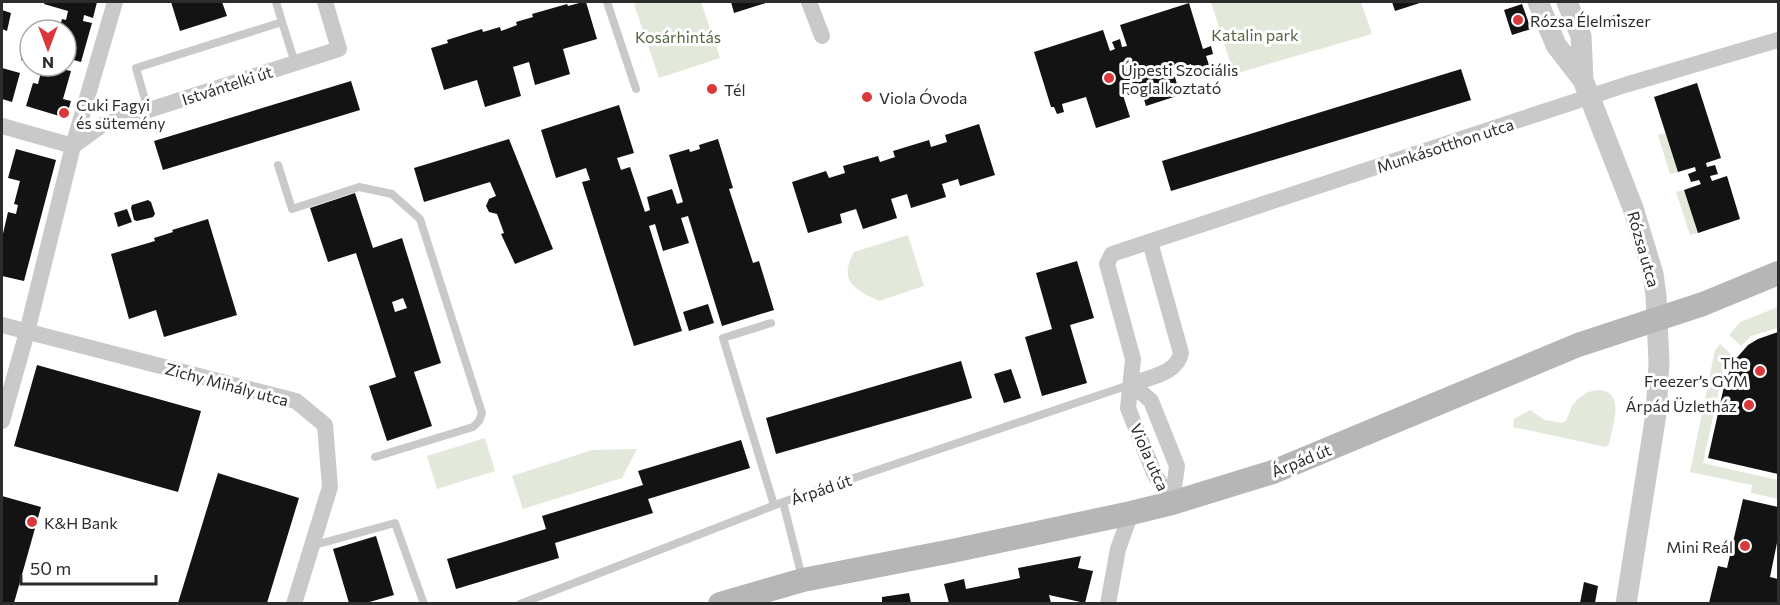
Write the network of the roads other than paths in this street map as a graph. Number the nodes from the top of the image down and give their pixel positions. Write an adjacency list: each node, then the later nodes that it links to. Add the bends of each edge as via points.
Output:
1 (115, 2): 16 (street)
2 (276, 2): 8 (lane)
3 (325, 2): 11 (street, Istvántelki út, via 339,49)
4 (607, 2): 12 (lane)
5 (809, 2): 9 (street)
6 (1538, 2): 13 (street, Rózsa utca, via 1556,45)
7 (1567, 2): 13 (street, Rózsa utca, via 1581,36)
8 (282, 22): 11 (lane); 14 (lane, via 136,69)
9 (822, 36)
10 (1779, 40): 13 (street, Munkásotthon utca, via 1635,82)
11 (295, 63): 14 (street, Istvántelki út)
12 (636, 88)
13 (1587, 89): 18 (street, Munkásotthon utca); 21 (street, Rózsa utca, via 1622,176 1650,262)
14 (148, 110): 16 (street, Istvántelki út, via 102,125)
15 (2, 126): 16 (street)
16 (73, 146): 24 (street)
17 (278, 165): 27 (lane, via 292,209 360,187 392,194 420,219 482,413 473,427)
18 (1150, 242): 19 (street, Munkásotthon utca); 25 (street, via 1181,353 1174,367)
19 (1112, 254): 25 (street, Viola utca, via 1107,264)
20 (1779, 273): 21 (main road, Árpád út)
21 (1658, 318): 29 (main road, Árpád út, via 1578,345 1273,472); 39 (street, Rózsa utca, via 1656,414)
22 (771, 323): 28 (lane, via 723,338)
23 (2, 325): 24 (street, Zichy Mihály utca)
24 (27, 332): 26 (street); 31 (street, Zichy Mihály utca, via 296,401 326,425 330,487)
25 (1137, 382): 28 (lane, Árpád út); 29 (street, Viola utca, via 1151,401 1177,466); 29 (street, Viola utca, via 1128,408 1154,473)
26 (2, 421)
27 (375, 457)
28 (779, 503): 32 (lane, Árpád út); 36 (lane, Árpád út)
29 (1172, 503): 30 (main road, Árpád út)
30 (1131, 513): 32 (main road, Árpád út); 38 (street, via 1118,549)
31 (311, 546): 34 (street, Zichy Mihály utca); 35 (lane, via 395,523)
32 (803, 580): 33 (main road, Árpád út)
33 (749, 599): 37 (main road, Árpád út)
34 (294, 603)
35 (424, 603)
36 (520, 603)
37 (720, 603)
38 (1108, 603)
39 (1626, 603)

